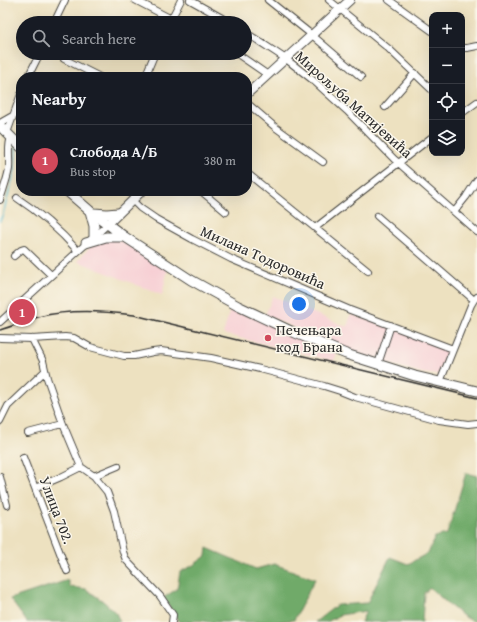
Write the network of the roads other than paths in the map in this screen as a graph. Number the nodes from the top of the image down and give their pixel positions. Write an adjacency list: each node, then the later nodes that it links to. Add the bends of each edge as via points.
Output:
1 (65, 0): 10 (street)
2 (135, 0): 11 (street)
3 (182, 0): 12 (street)
4 (190, 0): 13 (street)
5 (268, 0): 15 (street)
6 (329, 0): 9 (street)
7 (350, 0): 9 (street)
8 (389, 0): 14 (street)
9 (340, 9): 15 (street); 27 (street)
10 (57, 16)
11 (162, 16)
12 (173, 16)
13 (219, 16)
14 (429, 29)
15 (312, 35): 19 (street); 29 (street)
16 (252, 37): 19 (street, Мирољуба Матијевића)
17 (477, 46): 18 (street)
18 (465, 48)
19 (286, 59): 28 (street); 44 (street, Мирољуба Матијевића, via 314,81)
20 (36, 60): 24 (street)
21 (66, 60): 25 (street)
22 (152, 60): 26 (street)
23 (246, 60): 28 (street)
24 (30, 72)
25 (90, 72)
26 (147, 72)
27 (415, 73): 30 (street); 34 (street)
28 (268, 75): 31 (street)
29 (361, 77)
30 (429, 87)
31 (252, 89)
32 (477, 102): 36 (street)
33 (252, 107): 43 (street)
34 (386, 107)
35 (16, 109): 37 (street)
36 (465, 112)
37 (14, 115): 38 (street); 40 (street)
38 (0, 123)
39 (0, 126): 40 (main road)
40 (9, 135): 42 (main road); 51 (street, via 9,168)
41 (429, 139): 44 (street)
42 (16, 142)
43 (323, 162)
44 (399, 163): 55 (street, Мирољуба Матијевића); 59 (street)
45 (252, 177): 59 (street)
46 (477, 180): 55 (street)
47 (73, 196): 53 (main road)
48 (136, 196): 52 (street)
49 (207, 196): 54 (street)
50 (17, 198): 64 (street, via 54,226)
51 (0, 200)
52 (132, 200): 56 (street); 70 (street, Милана Тодоровића, via 156,219 214,251)
53 (92, 212): 56 (main road); 58 (main road); 62 (main road)
54 (226, 212)
55 (454, 212): 60 (street, Мирољуба Матијевића)
56 (117, 214): 58 (street); 61 (main road, via 117,224)
57 (377, 216): 68 (street)
58 (108, 224): 61 (main road); 62 (street)
59 (315, 228): 66 (street)
60 (477, 232)
61 (123, 235): 63 (main road); 74 (main road, via 191,280 238,306 346,354)
62 (94, 236): 63 (street)
63 (86, 243): 64 (street)
64 (78, 251): 67 (street)
65 (14, 256): 67 (street, via 24,250)
66 (368, 271)
67 (51, 275): 69 (street)
68 (475, 298): 73 (street)
69 (0, 322)
70 (391, 325): 73 (street, Милана Тодоровића); 74 (street)
71 (0, 338): 72 (street)
72 (32, 339): 75 (street, via 43,361); 79 (street, via 74,338 90,347 124,356 161,351 211,358 324,386 440,420)
73 (453, 348): 76 (street)
74 (378, 364): 76 (main road)
75 (45, 372): 78 (street, via 8,406); 80 (street)
76 (440, 382): 77 (main road)
77 (477, 391)
78 (0, 422)
79 (477, 423)
80 (63, 424): 81 (street); 84 (street)
81 (28, 433)
82 (23, 457): 87 (street, Улица 702.)
83 (118, 466): 85 (street)
84 (81, 467): 85 (street); 87 (street)
85 (94, 476): 90 (street, via 107,492 126,560 160,596 173,615)
86 (0, 477): 88 (street)
87 (35, 488): 89 (street, Улица 702.)
88 (7, 505)
89 (67, 571)
90 (172, 622)

